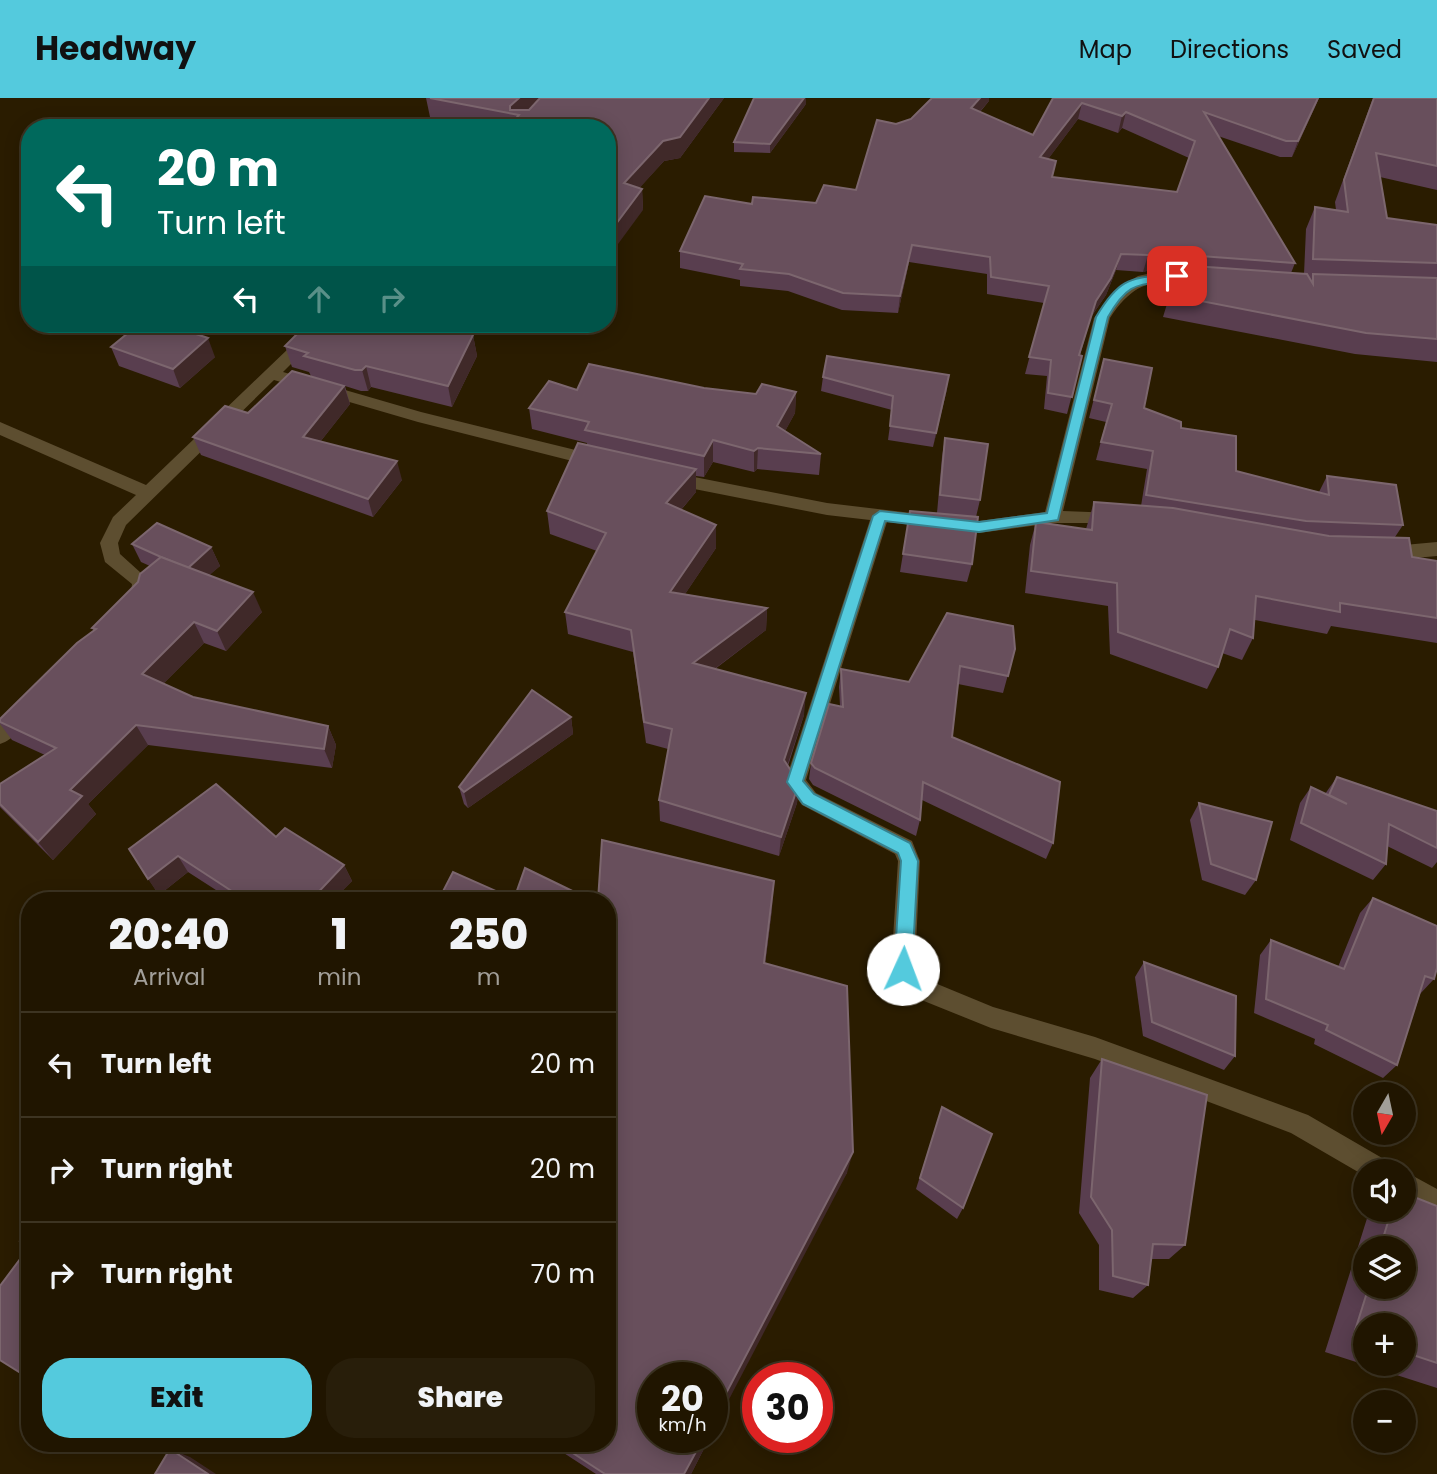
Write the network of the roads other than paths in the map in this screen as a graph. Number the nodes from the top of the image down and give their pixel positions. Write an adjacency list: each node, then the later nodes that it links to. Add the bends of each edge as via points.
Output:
1 (1217, 281): 9 (street, via 1154,277 1133,282 1115,294 1102,317)
2 (314, 333): 3 (street)
3 (271, 374): 5 (street); 7 (street)
4 (0, 428): 7 (street)
5 (623, 467)
6 (649, 473): 8 (street)
7 (148, 493): 13 (street, via 119,521 109,538 112,562 142,582 140,596)
8 (880, 516): 9 (street, via 979,527); 16 (street, via 795,782 808,799 904,848 909,861 903,969 922,989 1299,1124)
9 (1053, 517): 10 (street)
10 (1137, 520)
11 (1437, 549): 12 (street)
12 (1357, 553)
13 (121, 615)
14 (37, 699): 15 (street)
15 (0, 736)
16 (1359, 1159)
17 (1416, 1191): 18 (street)
18 (1437, 1203)

